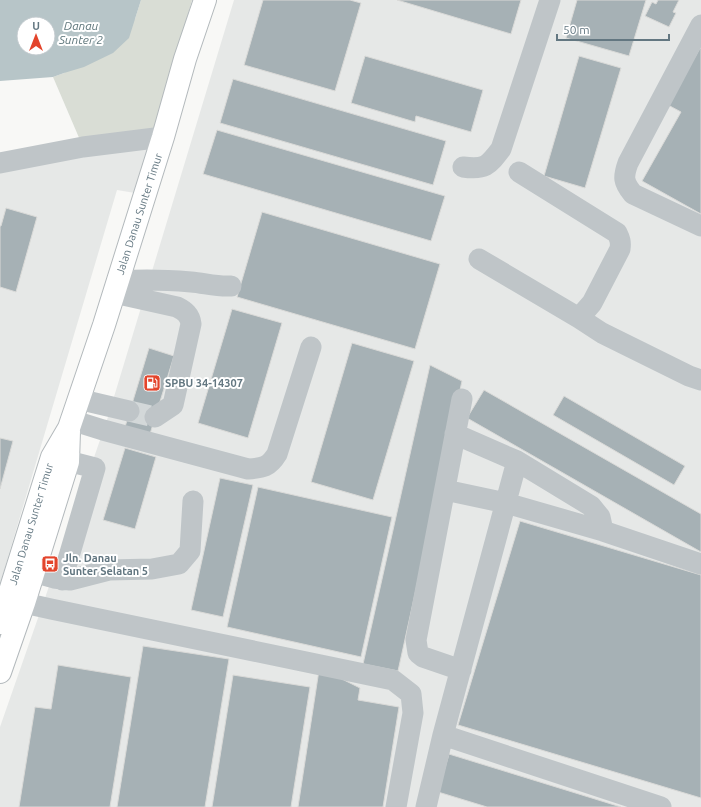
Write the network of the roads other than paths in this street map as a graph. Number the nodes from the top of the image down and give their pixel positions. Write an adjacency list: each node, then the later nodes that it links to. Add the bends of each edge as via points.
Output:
1 (205, 0): 4 (main road, Jalan Danau Sunter Timur)
2 (550, 0): 6 (lane, via 501,149 486,167)
3 (701, 25): 8 (lane, via 628,163 624,179 633,194)
4 (163, 137): 5 (lane, via 83,147); 10 (main road, Jalan Danau Sunter Timur)
5 (0, 163)
6 (463, 167)
7 (519, 172): 12 (lane, via 617,233 619,237 620,248 592,303)
8 (701, 226)
9 (479, 259): 12 (lane)
10 (116, 286): 11 (lane, via 122,281 147,279); 15 (main road, Jalan Danau Sunter Timur); 18 (lane, via 177,307 183,310 190,320 173,404)
11 (231, 286)
12 (580, 318): 14 (lane, via 602,334)
13 (311, 347): 19 (lane, via 277,454 266,467 248,470 103,430)
14 (701, 380)
15 (79, 398): 17 (lane); 19 (main road, Jalan Danau Sunter Timur)
16 (462, 399): 20 (lane)
17 (129, 411)
18 (155, 417)
19 (70, 424): 21 (main road, Jalan Danau Sunter Timur)
20 (455, 434): 22 (lane); 23 (lane)
21 (60, 459): 28 (main road, Jalan Danau Sunter Timur); 29 (lane, via 96,468)
22 (518, 461): 25 (lane); 26 (lane, via 591,506 600,517)
23 (445, 490): 25 (lane); 32 (lane, via 416,646 418,653 423,657)
24 (193, 501): 29 (lane, via 190,551 179,564 152,569 109,570)
25 (506, 503): 26 (lane); 32 (lane)
26 (603, 531): 27 (lane)
27 (701, 564)
28 (25, 570): 29 (lane); 30 (main road, Jalan Danau Sunter Timur)
29 (62, 580)
30 (16, 600): 31 (main road, Jalan Danau Sunter Timur); 33 (main road, Jalan Danau Sunter Timur); 35 (lane, via 393,680 411,694 413,713)
31 (0, 624)
32 (461, 670): 34 (lane)
33 (0, 672)
34 (443, 735): 36 (lane); 37 (lane)
35 (396, 807)
36 (426, 807)
37 (661, 807)

